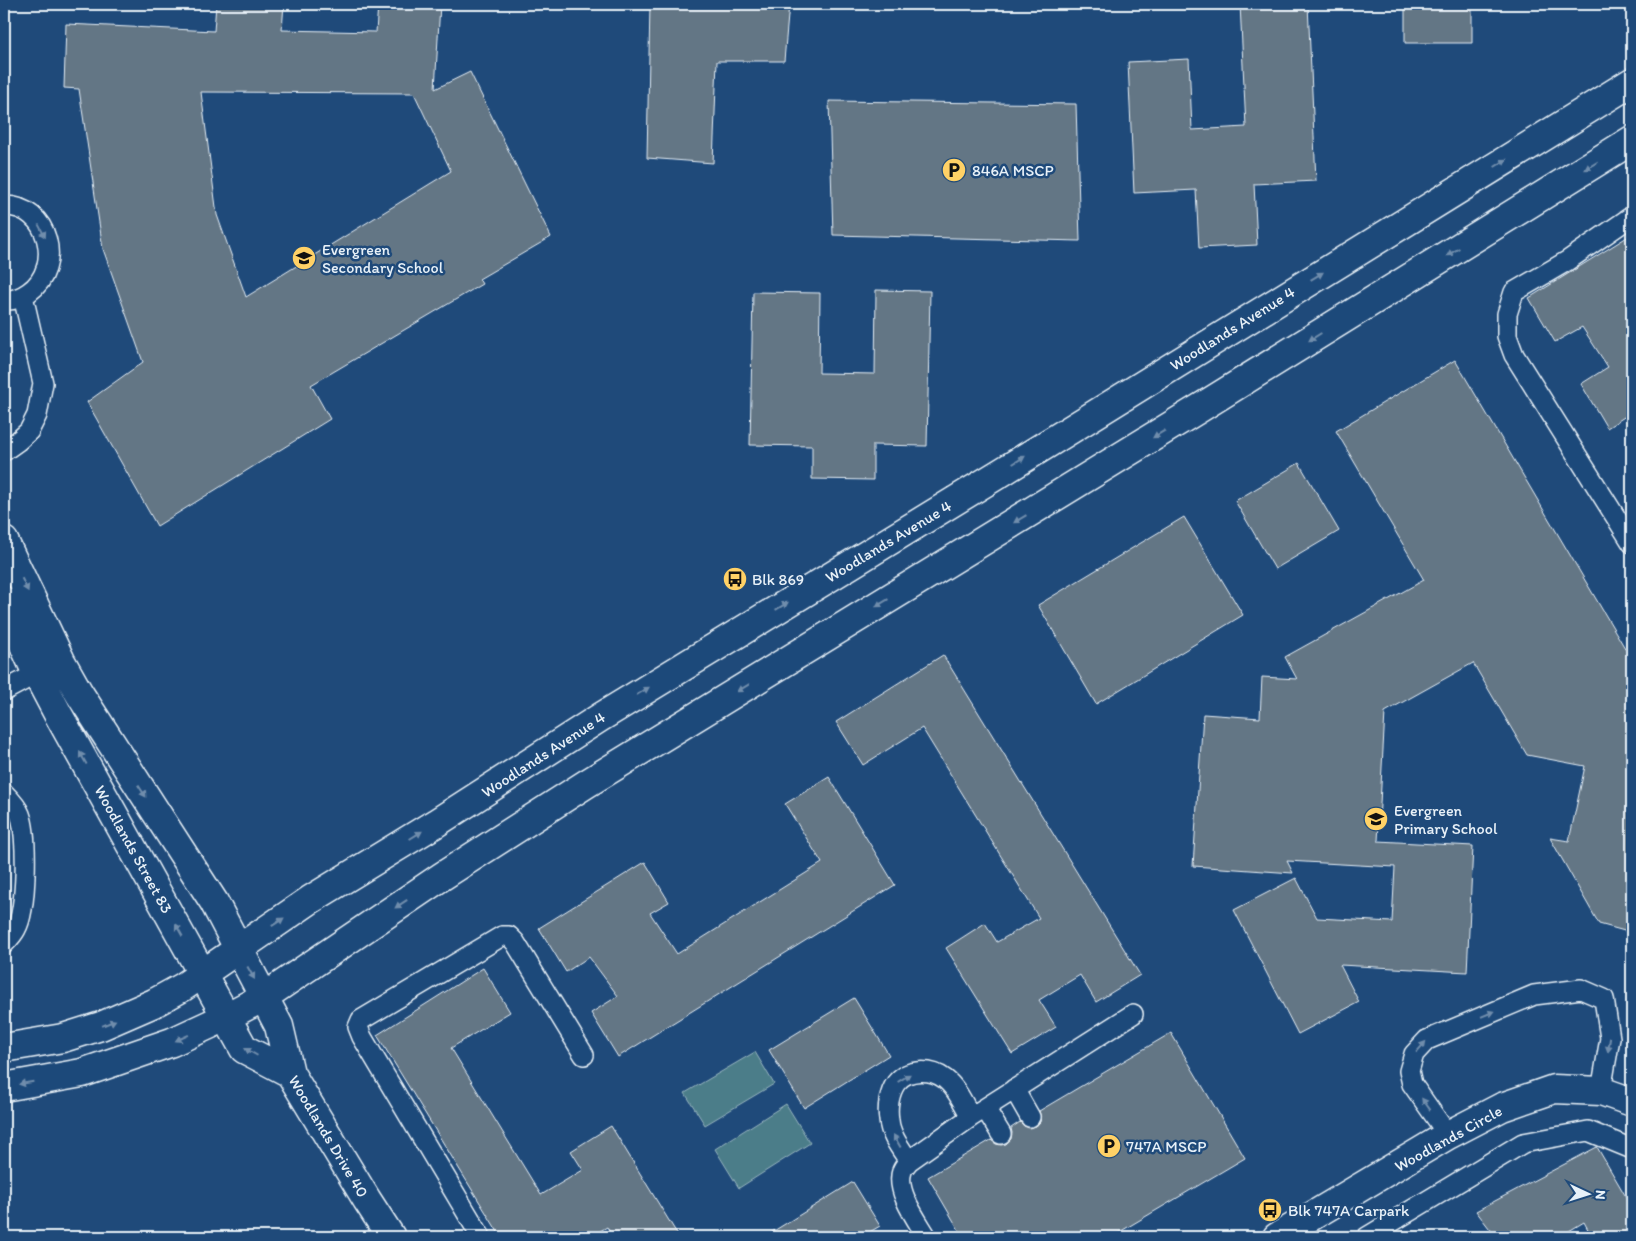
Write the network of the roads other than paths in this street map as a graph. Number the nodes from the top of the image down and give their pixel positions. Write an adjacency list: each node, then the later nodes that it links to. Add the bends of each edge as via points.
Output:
1 (1632, 82): 16 (main road, Woodlands Avenue 4, one-way to 1, via 310,900 601,717)
2 (1632, 140): 18 (main road, one-way to 18, via 594,779 441,877)
3 (4, 206): 5 (lane, one-way to 5, via 23,210 35,219 49,245 44,275)
4 (1632, 216): 9 (lane, via 1514,292 1507,314 1507,336 1514,355)
5 (23, 296): 6 (lane); 7 (lane, via 43,383 37,414 29,431)
6 (4, 300)
7 (4, 451)
8 (4, 541): 11 (main road, Woodlands Street 83, one-way to 11)
9 (1632, 543)
10 (4, 601): 12 (main road, Woodlands Street 83)
11 (61, 661): 12 (lane); 16 (main road, Woodlands Street 83, one-way to 16, via 214,902)
12 (37, 674): 13 (lane); 17 (main road, Woodlands Street 83, one-way to 12)
13 (4, 691)
14 (4, 793): 15 (lane, via 20,814 25,863 22,914 16,929)
15 (4, 944)
16 (238, 949): 17 (main road, Woodlands Avenue 4); 18 (main road, Woodlands Drive 40, one-way to 18)
17 (203, 973): 20 (main road, Woodlands Street 83); 21 (main road, Woodlands Avenue 4, one-way to 17, via 63,1038 101,1026 154,1003)
18 (264, 997): 20 (main road); 23 (main road, Woodlands Drive 40, via 280,1026)
19 (1133, 1014): 25 (lane)
20 (226, 1017): 23 (main road, Woodlands Street 83, one-way to 20, via 244,1049); 24 (main road, one-way to 24, via 172,1042 82,1073)
21 (4, 1048)
22 (584, 1055): 35 (lane, via 509,936 502,936 361,1020 358,1027 362,1037)
23 (290, 1073): 34 (main road, Woodlands Drive 40)
24 (4, 1087)
25 (1014, 1090): 28 (lane); 29 (lane)
26 (1601, 1091): 27 (main road, Woodlands Circle); 31 (main road, Woodlands Circle, via 1554,1089 1502,1107); 31 (lane, one-way to 26, via 1412,1084 1409,1071 1414,1054 1427,1040 1534,995 1581,990 1604,999 1610,1038)
27 (1632, 1102)
28 (978, 1113): 30 (lane); 33 (lane); 33 (lane, one-way to 28, via 888,1121 890,1096 896,1082 910,1073 937,1074 947,1080)
29 (1030, 1117)
30 (1001, 1134)
31 (1448, 1135): 37 (main road, Woodlands Circle)
32 (1632, 1149): 38 (lane, via 1588,1131 1523,1143)
33 (909, 1161): 36 (lane, via 902,1169 900,1181 904,1198)
34 (391, 1237)
35 (482, 1237)
36 (928, 1237)
37 (1277, 1237)
38 (1367, 1237)

